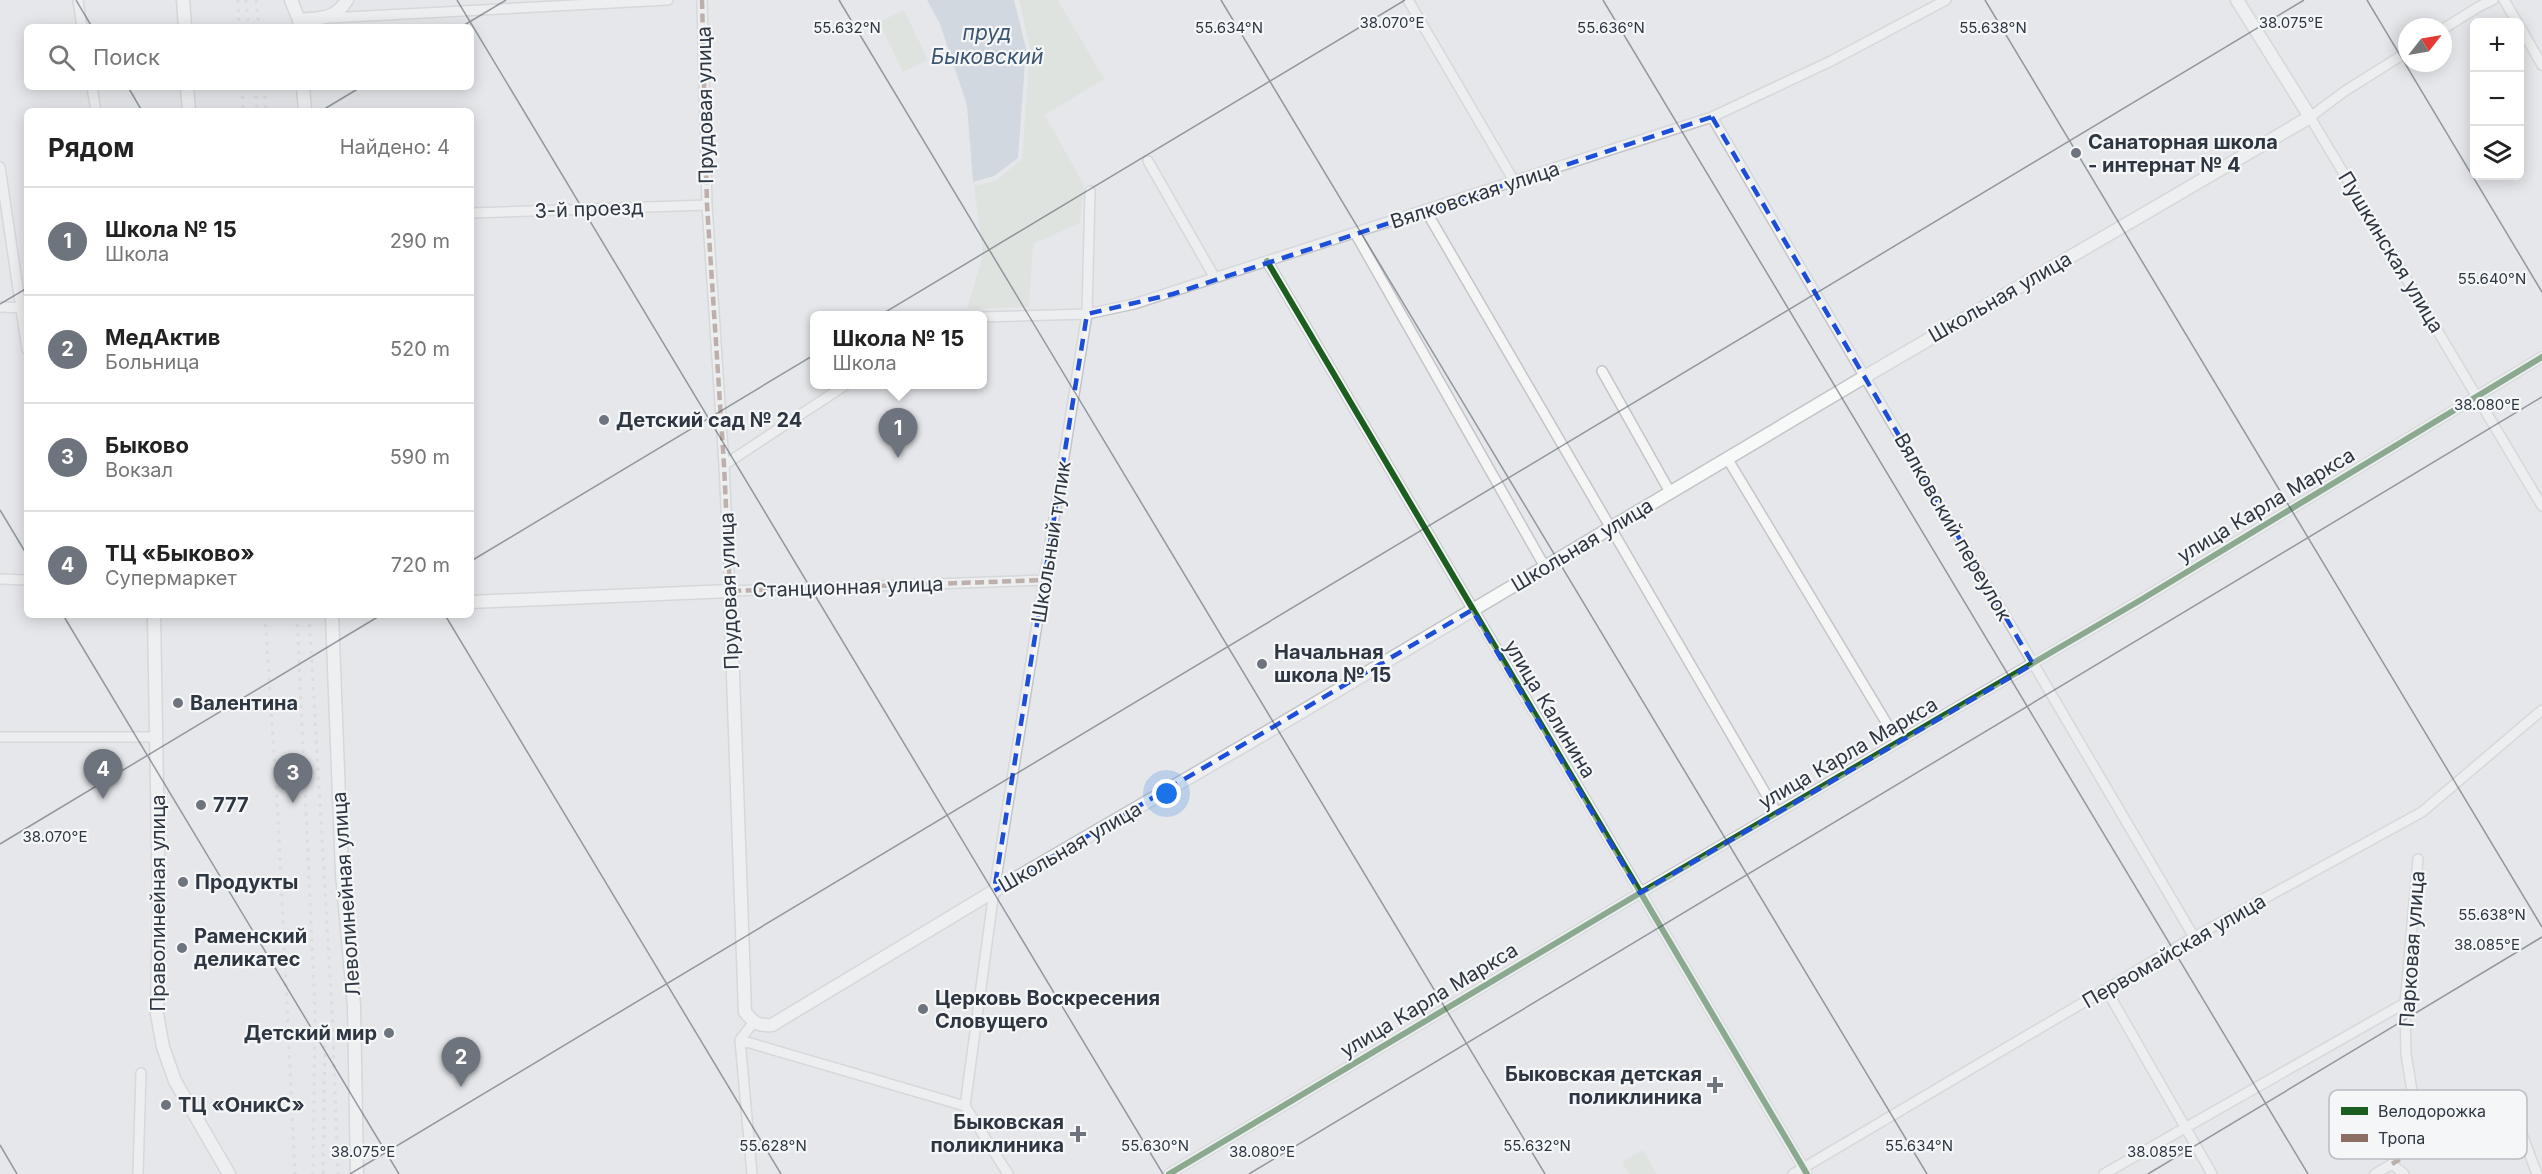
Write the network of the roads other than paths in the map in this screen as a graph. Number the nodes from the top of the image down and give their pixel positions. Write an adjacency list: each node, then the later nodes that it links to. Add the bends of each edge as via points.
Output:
1 (78, 0): 16 (street)
2 (183, 0): 17 (main road)
3 (291, 0): 14 (main road)
4 (346, 0): 12 (main road)
5 (668, 0): 12 (street)
6 (702, 0): 33 (street, Прудовая улица)
7 (1408, 0): 31 (street)
8 (1946, 0): 27 (street, Вялковская улица, via 1831,61)
9 (2238, 0): 28 (main road, Пушкинская улица)
10 (2493, 0): 15 (street)
11 (2504, 0): 13 (street)
12 (329, 18): 14 (main road)
13 (2515, 18)
14 (299, 23)
15 (2452, 23)
16 (82, 24)
17 (185, 24)
18 (2524, 34): 20 (street)
19 (2398, 58): 28 (street, Школьная улица)
20 (2542, 65)
21 (92, 90): 24 (street)
22 (188, 90): 25 (main road)
23 (303, 90): 26 (main road)
24 (96, 108)
25 (189, 108)
26 (305, 108)
27 (1712, 117): 31 (street, Вялковская улица); 46 (street, Вялковский переулок)
28 (2310, 117): 46 (main road, Школьная улица); 48 (street, Пушкинская улица)
29 (1148, 161): 38 (street)
30 (0, 167): 39 (street)
31 (1514, 182): 34 (street, Вялковская улица)
32 (1090, 191): 42 (street, Школьный тупик)
33 (707, 205): 35 (street, 3-й проезд); 50 (street, Прудовая улица)
34 (1426, 211): 36 (street, Вялковская улица); 53 (street)
35 (474, 213)
36 (1355, 233): 37 (street, Вялковская улица); 54 (street)
37 (1267, 261): 38 (street, Вялковская улица); 60 (street, улица Калинина)
38 (1215, 278): 42 (street, Вялковская улица, via 1134,304)
39 (24, 302)
40 (0, 307): 41 (street)
41 (24, 308)
42 (1087, 314): 43 (street, Вялковская улица); 57 (street, Школьный тупик)
43 (987, 317)
44 (2542, 357): 48 (street, улица Карла Маркса)
45 (1602, 372): 51 (street)
46 (1866, 376): 49 (main road, Школьная улица); 63 (street, Вялковский переулок)
47 (839, 389): 50 (street)
48 (2477, 396): 52 (street, Пушкинская улица); 63 (street, улица Карла Маркса)
49 (1727, 459): 51 (main road, Школьная улица); 67 (street)
50 (724, 465): 58 (street, Прудовая улица)
51 (1670, 492): 53 (main road, Школьная улица)
52 (2542, 506)
53 (1612, 528): 54 (main road, Школьная улица); 68 (street)
54 (1545, 567): 60 (main road, Школьная улица)
55 (0, 579): 56 (street)
56 (24, 580)
57 (1045, 580): 58 (street, Станционная улица); 70 (street, Школьный тупик)
58 (730, 591): 59 (main road, Станционная улица); 75 (main road, Прудовая улица, via 745,1012)
59 (474, 602)
60 (1472, 610): 70 (main road, Школьная улица); 71 (street, улица Калинина)
61 (154, 618): 66 (main road, Праволинейная улица)
62 (332, 618): 85 (main road, Леволинейная улица, via 342,874 354,1006)
63 (2033, 664): 67 (street, улица Карла Маркса); 72 (street, Вялковский переулок)
64 (2542, 710): 72 (street, Первомайская улица, via 2422,812)
65 (0, 737): 66 (street)
66 (156, 737): 84 (main road, Праволинейная улица, via 159,1031 175,1081)
67 (1898, 742): 68 (street, улица Карла Маркса)
68 (1777, 813): 71 (street, улица Карла Маркса)
69 (2418, 859): 74 (street, Парковая улица)
70 (994, 891): 75 (main road, Школьная улица, via 772,1025); 79 (street, Школьный тупик)
71 (1640, 893): 82 (street, улица Калинина); 88 (street, улица Карла Маркса)
72 (2194, 937): 73 (street, Первомайская улица)
73 (2106, 989): 80 (street); 82 (street, Первомайская улица)
74 (2405, 1003): 78 (street, Парковая улица, via 2406,1054); 80 (street)
75 (753, 1023): 76 (street)
76 (740, 1040): 79 (street); 86 (street)
77 (141, 1073): 83 (street)
78 (2412, 1090)
79 (965, 1106): 87 (street)
80 (2185, 1127): 90 (street); 91 (street)
81 (2527, 1148): 94 (street)
82 (1805, 1171): 89 (street, Первомайская улица)
83 (138, 1174)
84 (229, 1174)
85 (357, 1174)
86 (752, 1174)
87 (1008, 1174)
88 (1169, 1174)
89 (1793, 1174)
90 (2104, 1174)
91 (2212, 1174)
92 (2375, 1174): 93 (street, via 2392,1164)
93 (2404, 1174)
94 (2537, 1174)

